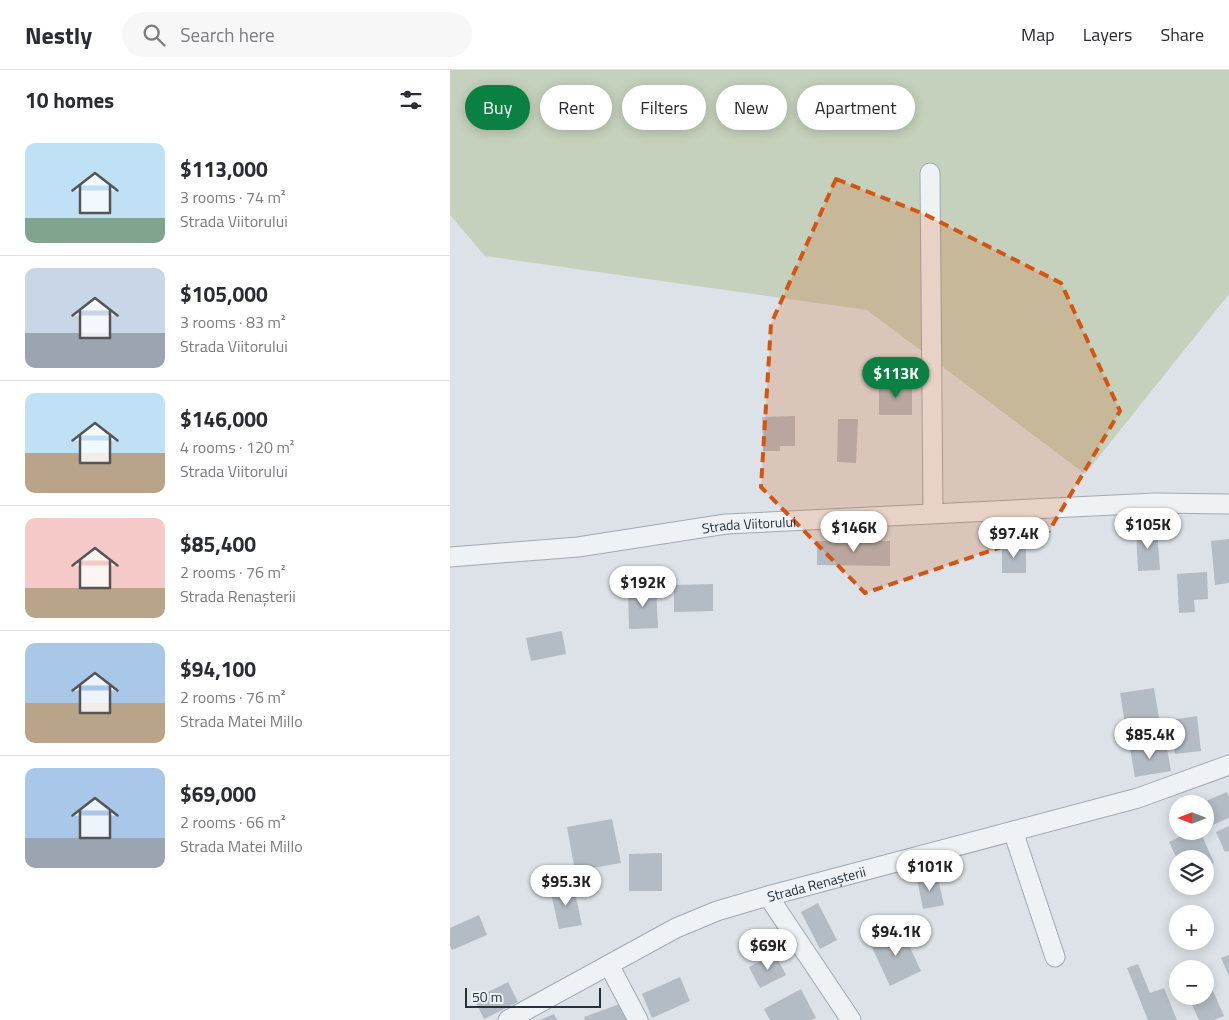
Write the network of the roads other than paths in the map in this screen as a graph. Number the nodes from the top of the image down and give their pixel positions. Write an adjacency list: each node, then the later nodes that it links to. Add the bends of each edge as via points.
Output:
1 (930, 174): 3 (street)
2 (1229, 504): 3 (street, Strada Viitorului, via 1155,503)
3 (933, 513): 4 (street, Strada Viitorului, via 726,524 578,547)
4 (450, 557)
5 (1229, 765): 6 (street, Strada Renașterii, via 1138,798)
6 (1013, 831): 7 (street, Strada Renașterii); 8 (street)
7 (768, 896): 9 (street, Strada Renașterii, via 717,911 676,928); 12 (street)
8 (1055, 958)
9 (609, 965): 10 (street, Strada Renașterii); 11 (street)
10 (508, 1020)
11 (638, 1020)
12 (851, 1020)

